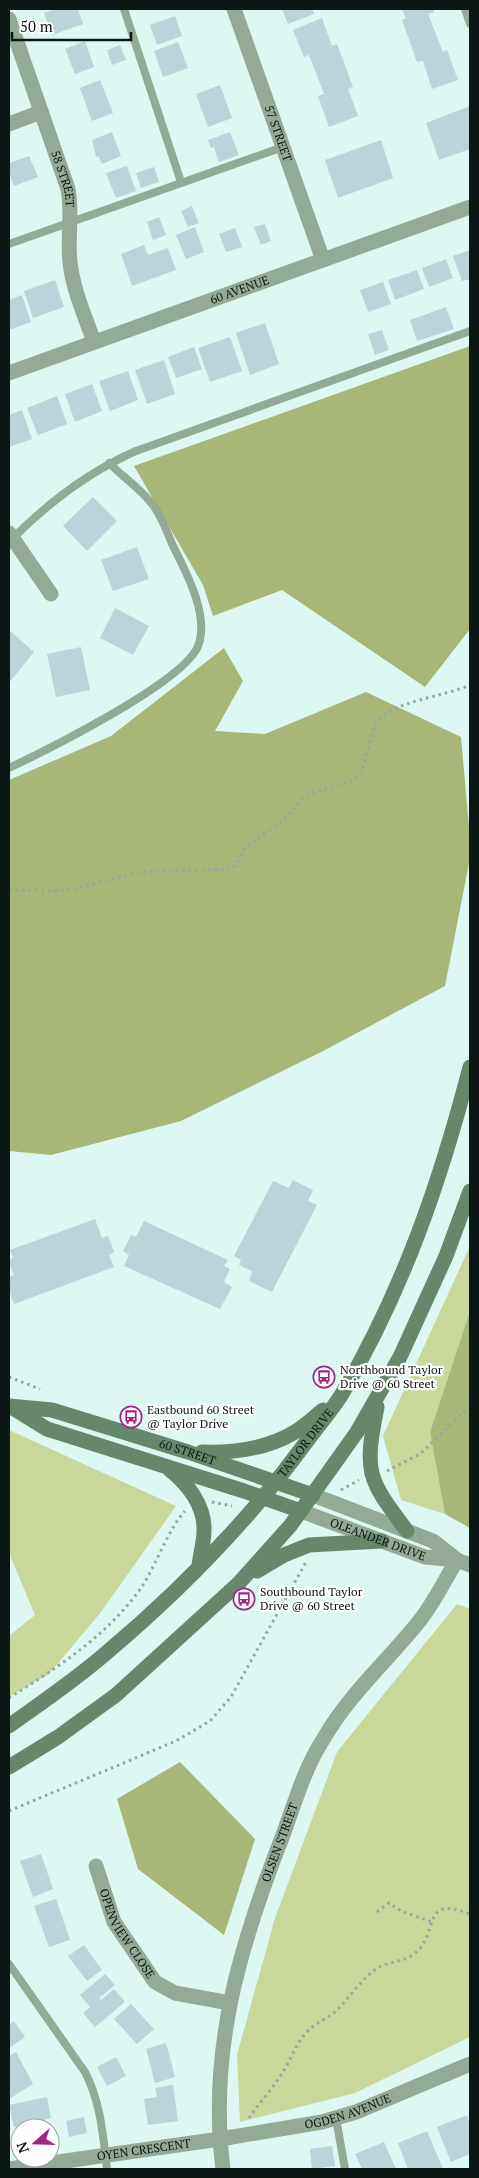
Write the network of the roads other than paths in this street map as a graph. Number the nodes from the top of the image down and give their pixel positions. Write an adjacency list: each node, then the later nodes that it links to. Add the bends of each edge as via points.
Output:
1 (124, 9): 9 (lane)
2 (234, 9): 8 (street, 57 STREET)
3 (465, 9): 5 (lane)
4 (9, 19): 6 (street, 58 STREET)
5 (470, 24)
6 (41, 112): 7 (street); 11 (street, 58 STREET, via 68,189)
7 (9, 124)
8 (283, 147): 9 (lane); 13 (street, 57 STREET)
9 (181, 182): 11 (lane)
10 (470, 207): 13 (street, 60 AVENUE)
11 (72, 222): 12 (lane); 15 (street, 58 STREET, via 72,276)
12 (9, 244)
13 (322, 260): 15 (street, 60 AVENUE)
14 (470, 331): 17 (lane)
15 (94, 342): 16 (street, 60 AVENUE)
16 (9, 373)
17 (109, 463): 18 (lane, via 78,482); 20 (lane, via 147,498 161,518 191,584 199,610 202,632 198,647 187,663 141,697)
18 (10, 536): 19 (street)
19 (51, 594)
20 (9, 768)
21 (470, 1067): 23 (main road, TAYLOR DRIVE, via 450,1145 411,1257)
22 (470, 1191): 24 (main road, via 423,1311)
23 (340, 1396): 26 (main road, via 296,1431 275,1442 240,1451); 28 (main road, TAYLOR DRIVE)
24 (379, 1397): 29 (main road); 32 (main road, via 369,1465 378,1491)
25 (9, 1406): 26 (main road, 60 STREET, via 52,1410); 27 (main road, 60 STREET, via 47,1429)
26 (188, 1452): 28 (main road, 60 STREET)
27 (164, 1466): 30 (main road, 60 STREET); 35 (main road, via 183,1481 199,1505 205,1530)
28 (277, 1482): 29 (main road, 60 STREET); 30 (main road, TAYLOR DRIVE)
29 (313, 1495): 31 (main road); 32 (street, OLEANDER DRIVE)
30 (264, 1498): 31 (main road, 60 STREET); 35 (main road, TAYLOR DRIVE)
31 (301, 1511): 33 (street, OLEANDER DRIVE); 36 (main road)
32 (407, 1531): 34 (street, OLEANDER DRIVE, via 433,1540)
33 (382, 1541): 34 (street, OLEANDER DRIVE, via 425,1557); 36 (main road, via 297,1549)
34 (463, 1562): 41 (street, OLSEN STREET, via 425,1614 346,1705 315,1753 246,1934)
35 (199, 1566): 37 (main road, TAYLOR DRIVE, via 105,1655)
36 (239, 1583): 38 (main road, via 116,1695)
37 (9, 1726)
38 (9, 1767)
39 (96, 1866): 41 (street, OPENVIEW CLOSE, via 114,1922 155,1982 175,1993)
40 (9, 1964): 45 (lane, via 85,2072 98,2104)
41 (230, 2003): 44 (street, OLSEN STREET, via 218,2087)
42 (470, 2064): 43 (street, OGDEN AVENUE)
43 (336, 2118): 44 (street, OGDEN AVENUE); 48 (lane)
44 (220, 2139): 45 (street, OYEN CRESCENT); 47 (street, OLSEN STREET)
45 (106, 2162): 46 (street, OYEN CRESCENT)
46 (9, 2169)
47 (223, 2169)
48 (345, 2169)

